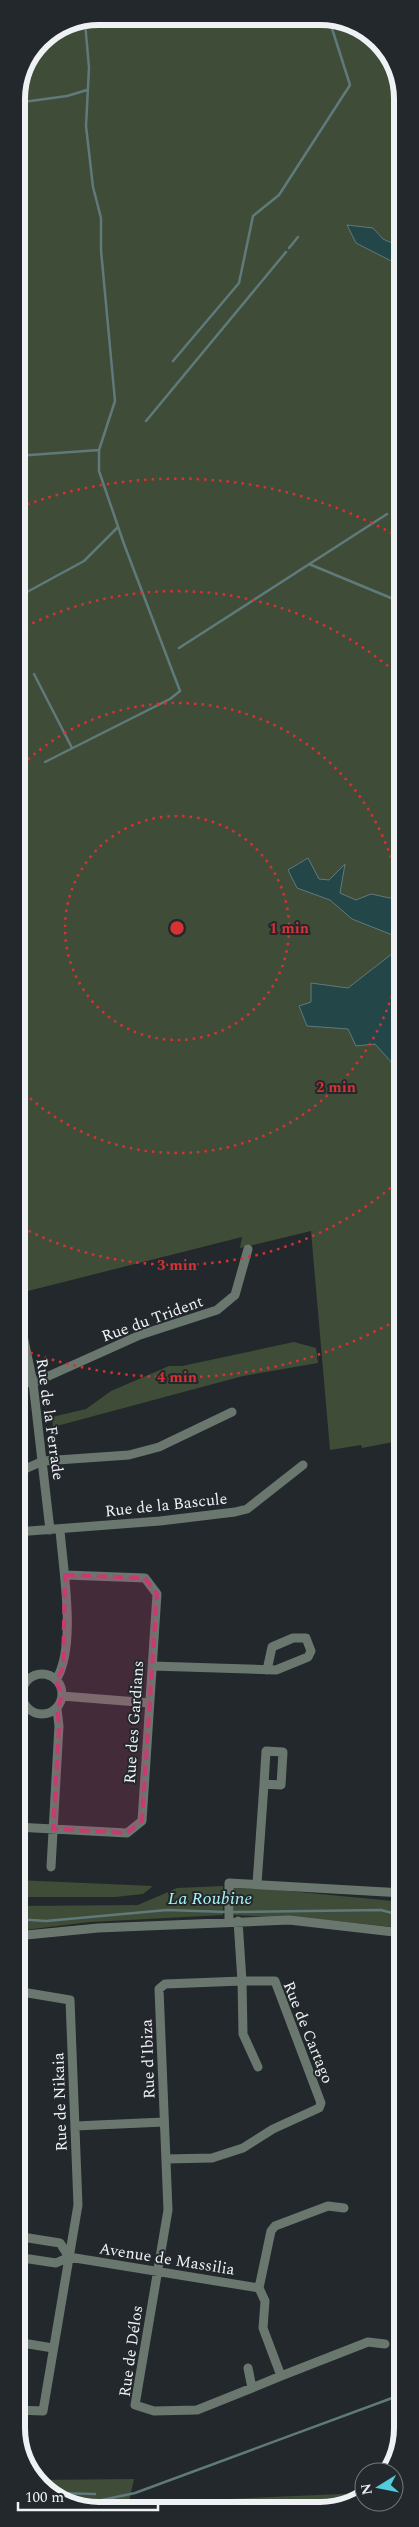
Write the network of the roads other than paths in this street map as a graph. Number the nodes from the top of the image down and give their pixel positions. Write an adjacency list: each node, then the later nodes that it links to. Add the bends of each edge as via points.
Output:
1 (248, 1249): 4 (street, Rue du Trident, via 235,1295 217,1310 140,1336)
2 (25, 1345): 4 (street, Rue de la Ferrade)
3 (25, 1382): 4 (street)
4 (33, 1383): 6 (street, Rue de la Ferrade)
5 (232, 1412): 6 (street, via 159,1447 129,1456)
6 (43, 1461): 8 (street); 9 (street, Rue de la Ferrade)
7 (304, 1465): 10 (street, Rue de la Bascule, via 247,1509)
8 (25, 1469)
9 (50, 1530): 10 (street, Rue de la Bascule); 11 (street, Rue de la Bascule)
10 (60, 1530): 12 (street)
11 (25, 1531)
12 (65, 1575): 13 (street, Rue des Gardians, via 145,1578 156,1594); 15 (street, via 63,1668)
13 (152, 1666): 14 (street); 18 (street, Rue des Gardians)
14 (267, 1670): 14 (street, via 291,1666 308,1657 311,1651 306,1638 293,1638 272,1647)
15 (56, 1680): 16 (street, via 44,1674 32,1677); 17 (street)
16 (25, 1685)
17 (62, 1696): 18 (street); 20 (street)
18 (150, 1703): 23 (street, Rue des Gardians, via 142,1821 128,1833)
19 (25, 1705): 20 (street, via 31,1712 44,1714)
20 (57, 1709): 23 (street, via 60,1726)
21 (264, 1784): 25 (street)
22 (25, 1827): 23 (street, Rue des Gardians)
23 (53, 1829): 24 (street)
24 (51, 1867)
25 (258, 1884): 26 (street); 27 (street, via 229,1886)
26 (394, 1892)
27 (233, 1921): 28 (street, via 288,1920); 29 (street); 30 (street)
28 (394, 1932)
29 (25, 1935)
30 (242, 1980): 32 (street, via 242,2034); 33 (street, Rue d'Ibiza, via 165,1984 159,1989); 35 (street, Rue de Cartago, via 275,1981 321,2103 319,2108 273,2129 243,2148 212,2158)
31 (25, 1992): 34 (street, Rue de Nikaia, via 70,2000)
32 (258, 2067)
33 (164, 2122): 34 (street); 35 (street, Rue d'Ibiza)
34 (75, 2126): 38 (street, Rue de Nikaia, via 78,2205)
35 (166, 2159): 40 (street, Rue d'Ibiza, via 168,2210)
36 (344, 2208): 41 (street, via 328,2206 275,2226 271,2231)
37 (25, 2237): 38 (street, via 60,2243)
38 (70, 2257): 39 (street, Avenue de Massilia, via 56,2262); 40 (street, Avenue de Massilia); 44 (street, Rue de Nikaia)
39 (25, 2258)
40 (157, 2272): 41 (street, Avenue de Massilia); 47 (street, Rue de Délos, via 135,2405 154,2411 197,2410)
41 (260, 2288): 46 (street, via 265,2301 263,2328)
42 (25, 2343): 44 (street)
43 (385, 2344): 46 (street, Rue de Délos, via 368,2342)
44 (53, 2348): 48 (street, Rue de Nikaia, via 43,2411)
45 (248, 2368): 47 (street)
46 (281, 2376): 47 (street, Rue de Délos)
47 (252, 2388)
48 (25, 2410)

